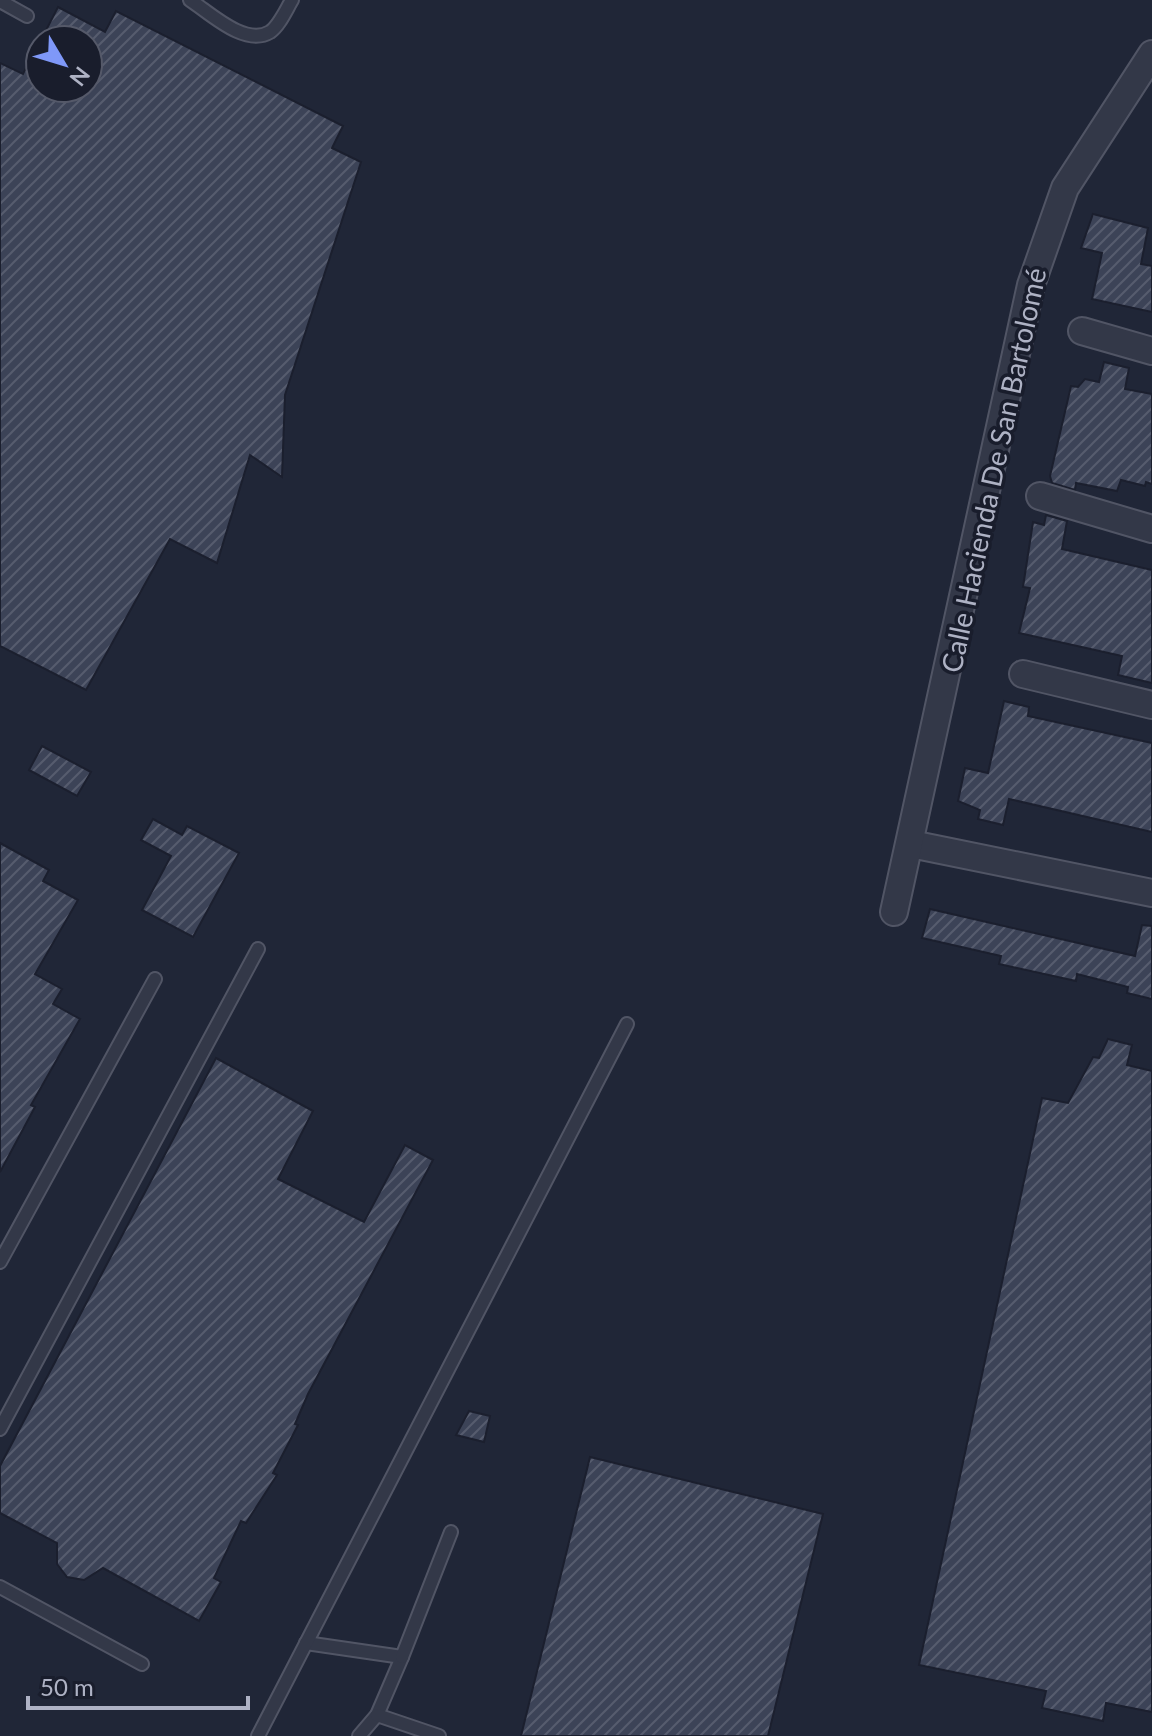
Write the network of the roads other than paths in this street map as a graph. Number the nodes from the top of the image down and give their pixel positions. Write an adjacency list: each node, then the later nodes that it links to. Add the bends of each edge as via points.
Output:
1 (190, 0): 2 (lane, via 242,34 261,35 273,30)
2 (292, 0)
3 (0, 1): 4 (lane)
4 (27, 16)
5 (1152, 54): 12 (street, Calle Hacienda De San Bartolomé, via 1065,188 1042,248)
6 (1082, 331): 7 (street)
7 (1152, 351)
8 (1040, 496): 9 (street)
9 (1152, 529)
10 (1023, 674): 11 (street)
11 (1152, 705)
12 (911, 844): 13 (street); 14 (street, Calle Hacienda De San Bartolomé)
13 (1152, 893)
14 (894, 912)
15 (258, 949): 19 (lane)
16 (155, 979): 18 (lane)
17 (627, 1024): 22 (lane)
18 (0, 1262)
19 (0, 1429)
20 (451, 1532): 23 (lane)
21 (0, 1587): 24 (lane)
22 (306, 1643): 23 (lane); 26 (lane)
23 (402, 1657): 25 (lane)
24 (142, 1664)
25 (377, 1715): 27 (lane); 28 (lane)
26 (258, 1736)
27 (359, 1736)
28 (439, 1736)

